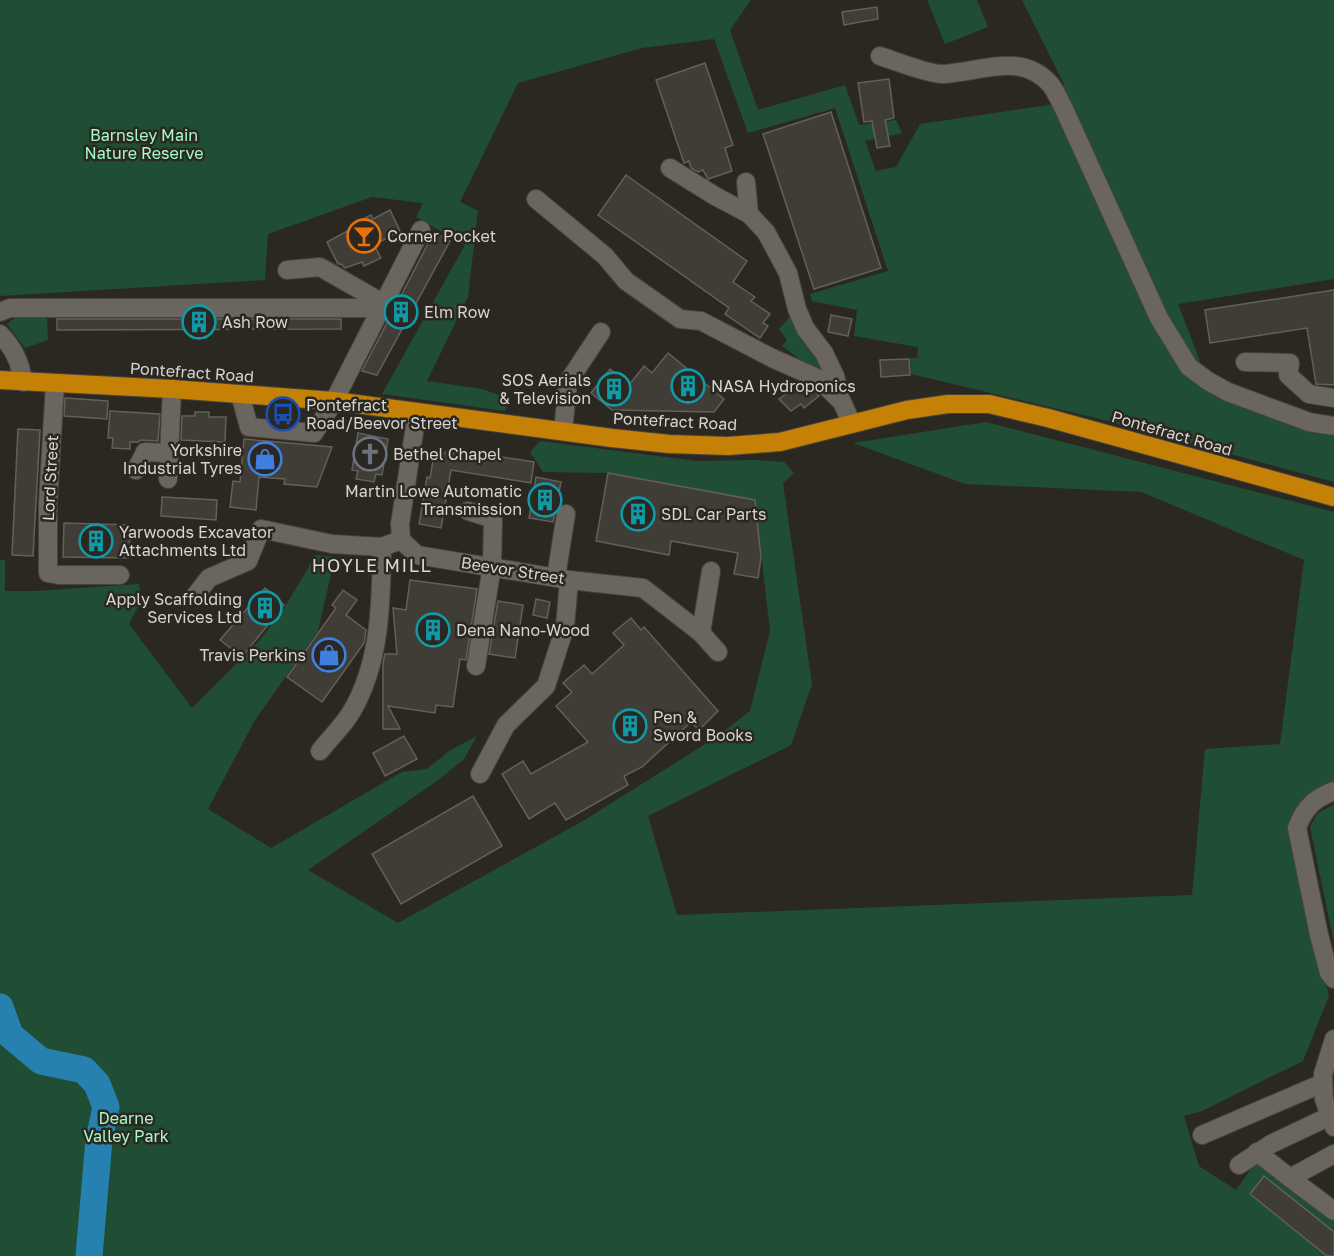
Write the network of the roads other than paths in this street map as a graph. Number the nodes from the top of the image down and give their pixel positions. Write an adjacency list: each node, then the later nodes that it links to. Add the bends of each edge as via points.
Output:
1 (880, 56): 23 (street, via 939,74 1006,64 1041,76 1052,86 1064,109 1159,318 1189,367 1228,392 1309,422)
2 (670, 168): 5 (street)
3 (746, 182): 5 (street)
4 (536, 199): 20 (street, via 604,256 626,281 680,319 701,321 817,378)
5 (749, 213): 20 (street, via 765,232 788,273 805,328 824,353)
6 (421, 230): 8 (street)
7 (287, 270): 8 (street, via 320,267 374,298)
8 (380, 308): 9 (street, via 10,308); 19 (street)
9 (0, 312)
10 (601, 332): 24 (street, via 568,382)
11 (0, 334): 14 (street, via 15,354)
12 (1245, 362): 18 (street, via 1290,363 1288,375 1309,394)
13 (0, 380): 14 (highway, Pontefract Road)
14 (23, 382): 15 (highway, Pontefract Road)
15 (55, 383): 16 (highway, Pontefract Road); 35 (street, Lord Street, via 48,573)
16 (172, 389): 17 (highway, Pontefract Road); 25 (street)
17 (240, 394): 19 (highway, Pontefract Road); 19 (street, via 249,427 314,433)
18 (1334, 398)
19 (334, 401): 21 (highway, Pontefract Road)
20 (842, 402): 22 (street)
21 (417, 413): 24 (highway, Pontefract Road); 31 (street)
22 (852, 424): 24 (highway, Pontefract Road, via 780,442 728,446 669,444); 28 (highway, Pontefract Road, via 948,404 989,404)
23 (1334, 426)
24 (563, 431)
25 (169, 453): 26 (street, via 145,452); 27 (street)
26 (135, 470)
27 (168, 479)
28 (1334, 497)
29 (468, 511): 33 (street, via 493,519)
30 (566, 514): 36 (street)
31 (401, 540): 32 (street); 33 (street, Beevor Street, via 417,555)
32 (382, 547): 37 (street, via 328,543 261,529 248,561 209,578); 41 (street, via 379,631 367,676 352,712)
33 (492, 566): 36 (street, Beevor Street); 40 (street)
34 (711, 571): 38 (street)
35 (120, 574)
36 (563, 579): 38 (street, Beevor Street, via 643,588); 42 (street, via 565,627 546,686 506,725)
37 (195, 596)
38 (701, 633): 39 (street, Beevor Street)
39 (718, 652)
40 (476, 666)
41 (320, 750)
42 (480, 774)
43 (1334, 790): 44 (street, via 1310,804 1297,828 1319,935)
44 (1334, 979)
45 (1334, 1039): 46 (street)
46 (1323, 1083): 47 (street); 48 (street)
47 (1332, 1122): 49 (street)
48 (1202, 1135)
49 (1257, 1152): 51 (street); 52 (street)
50 (1334, 1154): 52 (street)
51 (1239, 1165)
52 (1290, 1178): 53 (street)
53 (1334, 1211)

